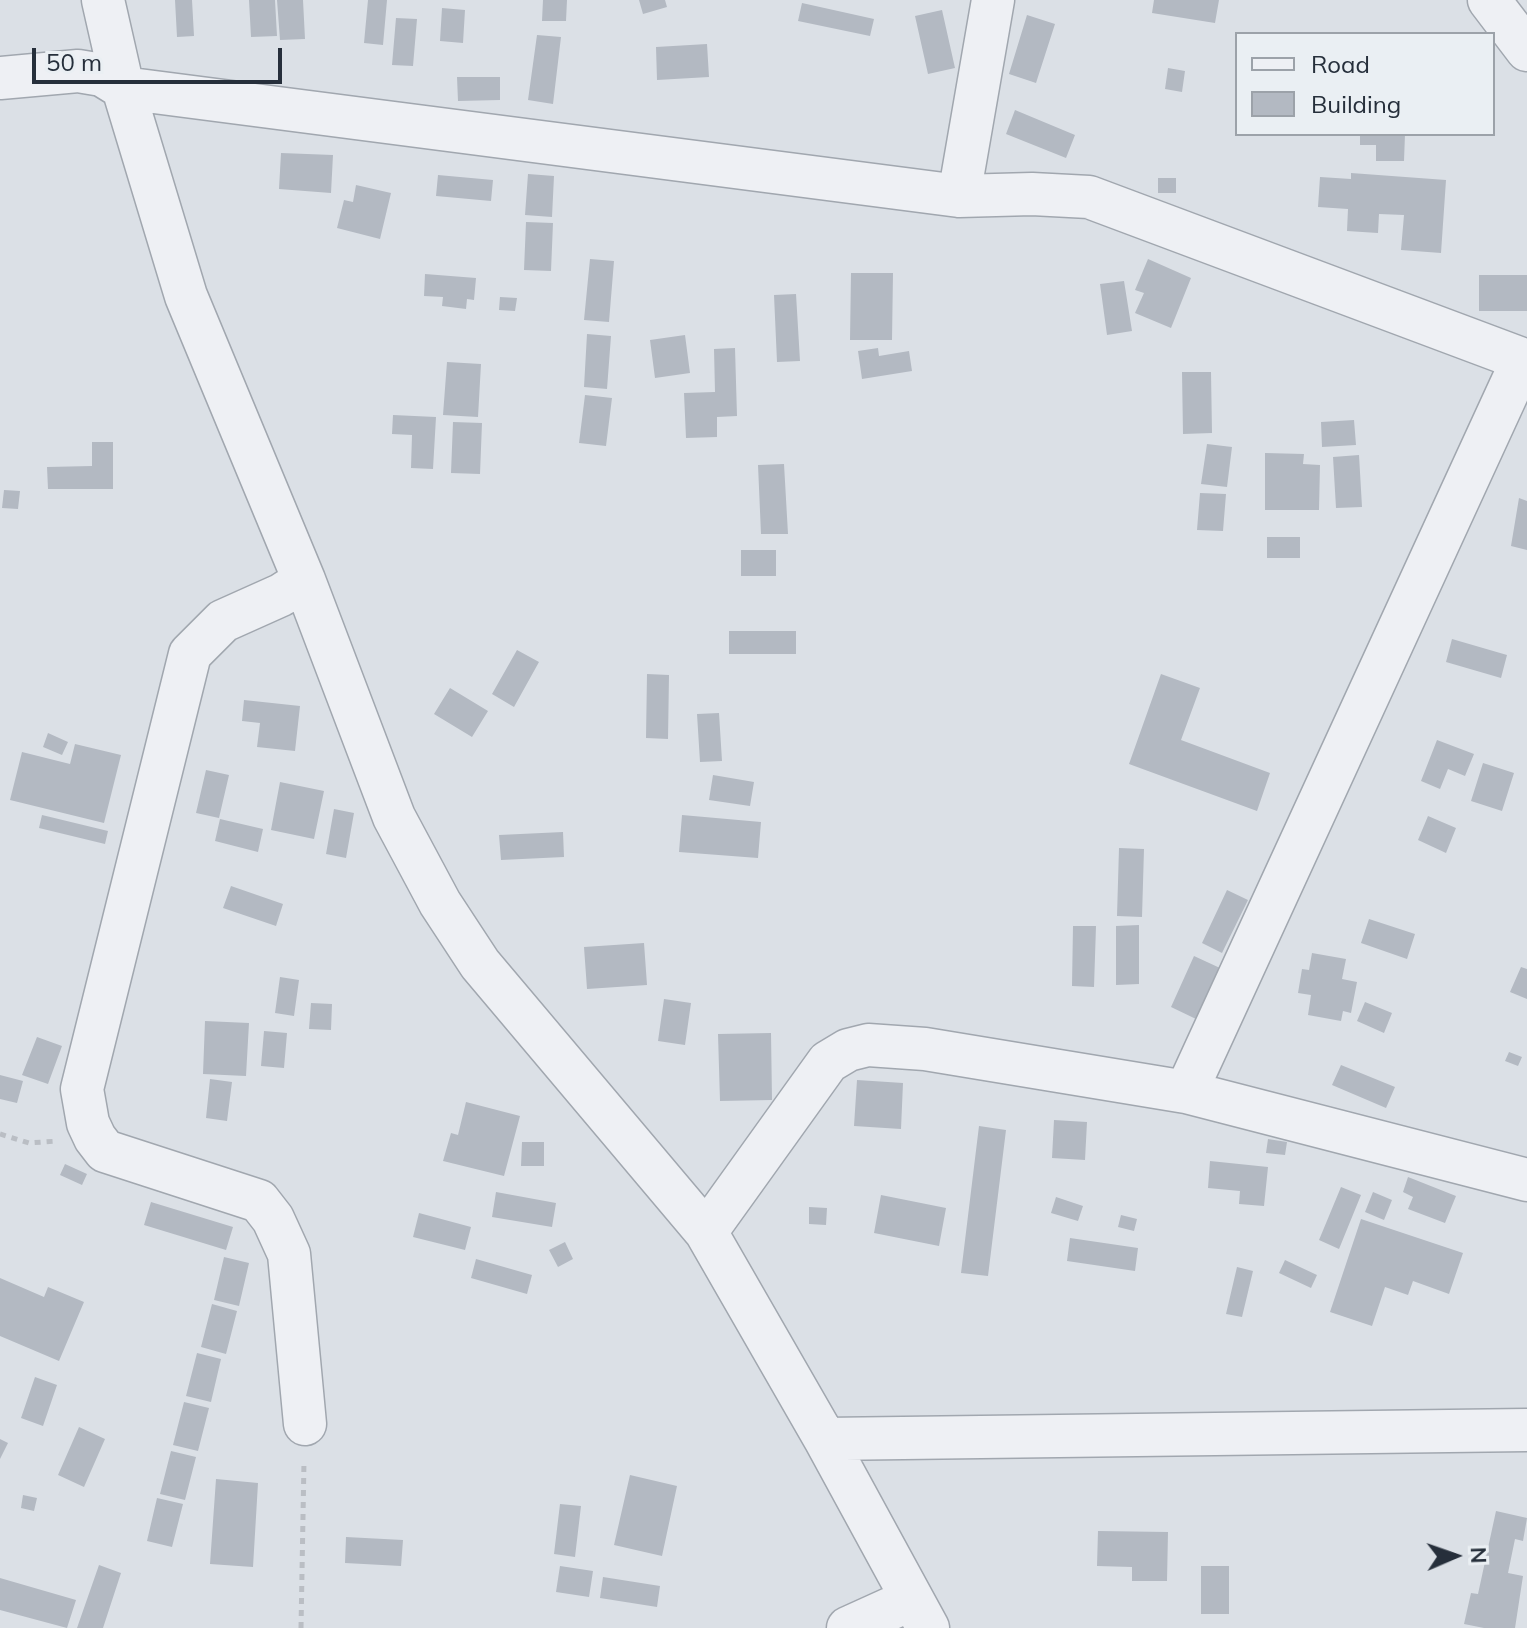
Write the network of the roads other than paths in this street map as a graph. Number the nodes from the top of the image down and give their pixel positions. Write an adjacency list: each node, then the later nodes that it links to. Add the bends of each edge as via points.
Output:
1 (103, 0): 6 (street)
2 (993, 0): 7 (street)
3 (1489, 0): 4 (street)
4 (1527, 50)
5 (0, 78): 6 (street, via 78,71 102,75)
6 (123, 88): 7 (street); 9 (street)
7 (959, 196): 8 (street, via 1089,197)
8 (1524, 361): 10 (street)
9 (278, 595): 12 (street, via 440,903 480,964); 13 (street, via 223,621 190,654 82,1089 88,1123 105,1151 259,1201 273,1219 289,1254)
10 (1186, 1092): 11 (street); 12 (street, via 925,1049 868,1045 848,1050 815,1078)
11 (1527, 1180)
12 (706, 1232): 15 (street)
13 (305, 1424)
14 (1527, 1430): 15 (street)
15 (825, 1439): 16 (street)
16 (920, 1613): 17 (street)
17 (848, 1628)

